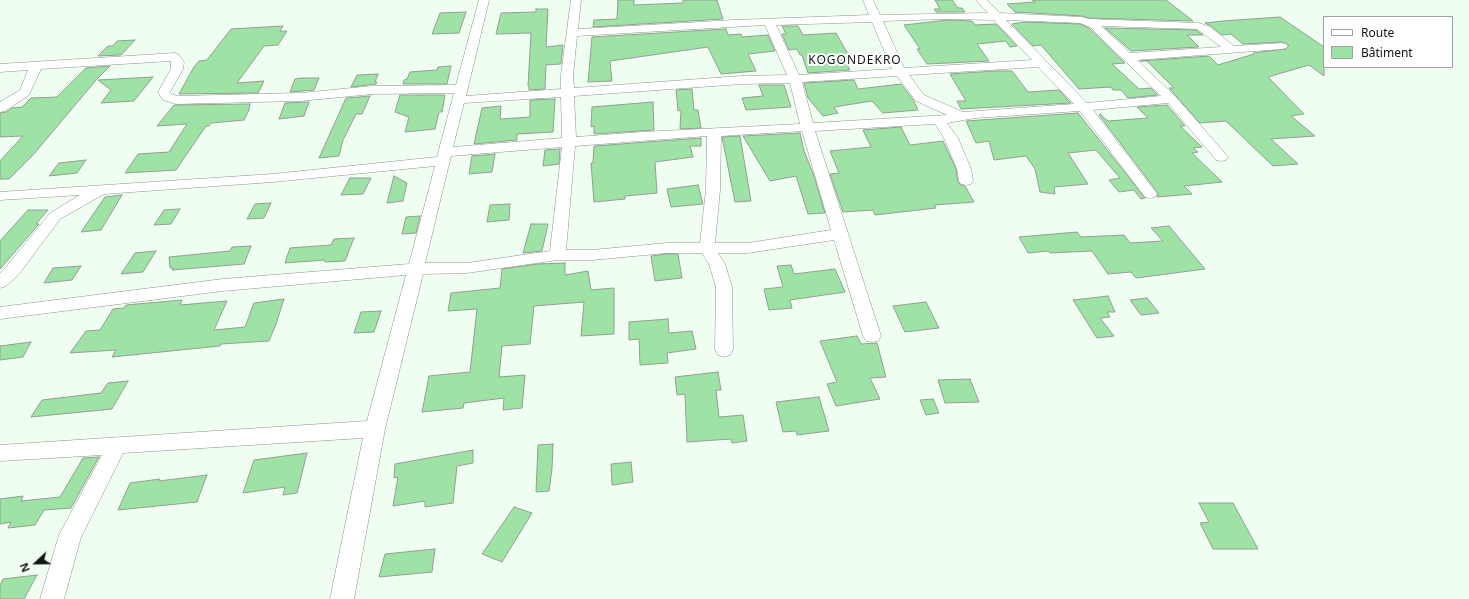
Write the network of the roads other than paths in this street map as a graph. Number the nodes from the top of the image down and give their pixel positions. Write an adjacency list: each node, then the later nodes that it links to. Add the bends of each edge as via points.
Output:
1 (484, 0): 19 (street)
2 (576, 0): 9 (street)
3 (868, 0): 6 (street)
4 (981, 0): 5 (street)
5 (999, 17): 6 (street); 8 (street); 13 (street)
6 (877, 19): 7 (street); 16 (street)
7 (769, 22): 9 (street); 17 (street)
8 (1089, 22): 11 (street, via 1199,26); 12 (street)
9 (572, 33): 18 (street)
10 (1282, 46): 11 (street)
11 (1231, 49): 12 (street)
12 (1127, 57): 20 (street)
13 (1039, 63): 16 (street); 21 (street)
14 (36, 66): 15 (street); 19 (street, via 175,57 178,62 177,69 164,92 167,97 176,100 300,97 373,90); 22 (street, via 25,92)
15 (0, 68)
16 (899, 71): 17 (street); 23 (street, via 920,98)
17 (795, 79): 18 (street); 25 (street)
18 (569, 92): 19 (street); 27 (street)
19 (460, 94): 28 (street)
20 (1171, 99): 21 (street); 29 (street)
21 (1084, 107): 23 (street); 32 (street)
22 (0, 108)
23 (961, 116): 24 (street)
24 (939, 120): 25 (street); 30 (street, via 951,138 964,169)
25 (807, 126): 26 (street); 34 (street)
26 (714, 132): 27 (street); 35 (street, via 713,190)
27 (569, 141): 28 (street); 36 (street)
28 (445, 157): 31 (street, via 273,178); 37 (street)
29 (1221, 157)
30 (966, 181)
31 (101, 189): 33 (street); 38 (street, via 55,216 13,270)
32 (1150, 194)
33 (0, 196)
34 (840, 234): 35 (street, via 748,248); 40 (street)
35 (707, 248): 36 (street, via 667,248 592,255); 41 (street, via 717,264 724,287)
36 (558, 254): 37 (street, via 467,268)
37 (416, 269): 39 (street, via 223,285); 42 (street)
38 (0, 282)
39 (0, 313)
40 (872, 336)
41 (724, 350)
42 (375, 429): 43 (street); 46 (street)
43 (117, 446): 44 (street); 45 (street, via 70,535)
44 (0, 453)
45 (52, 599)
46 (342, 599)

